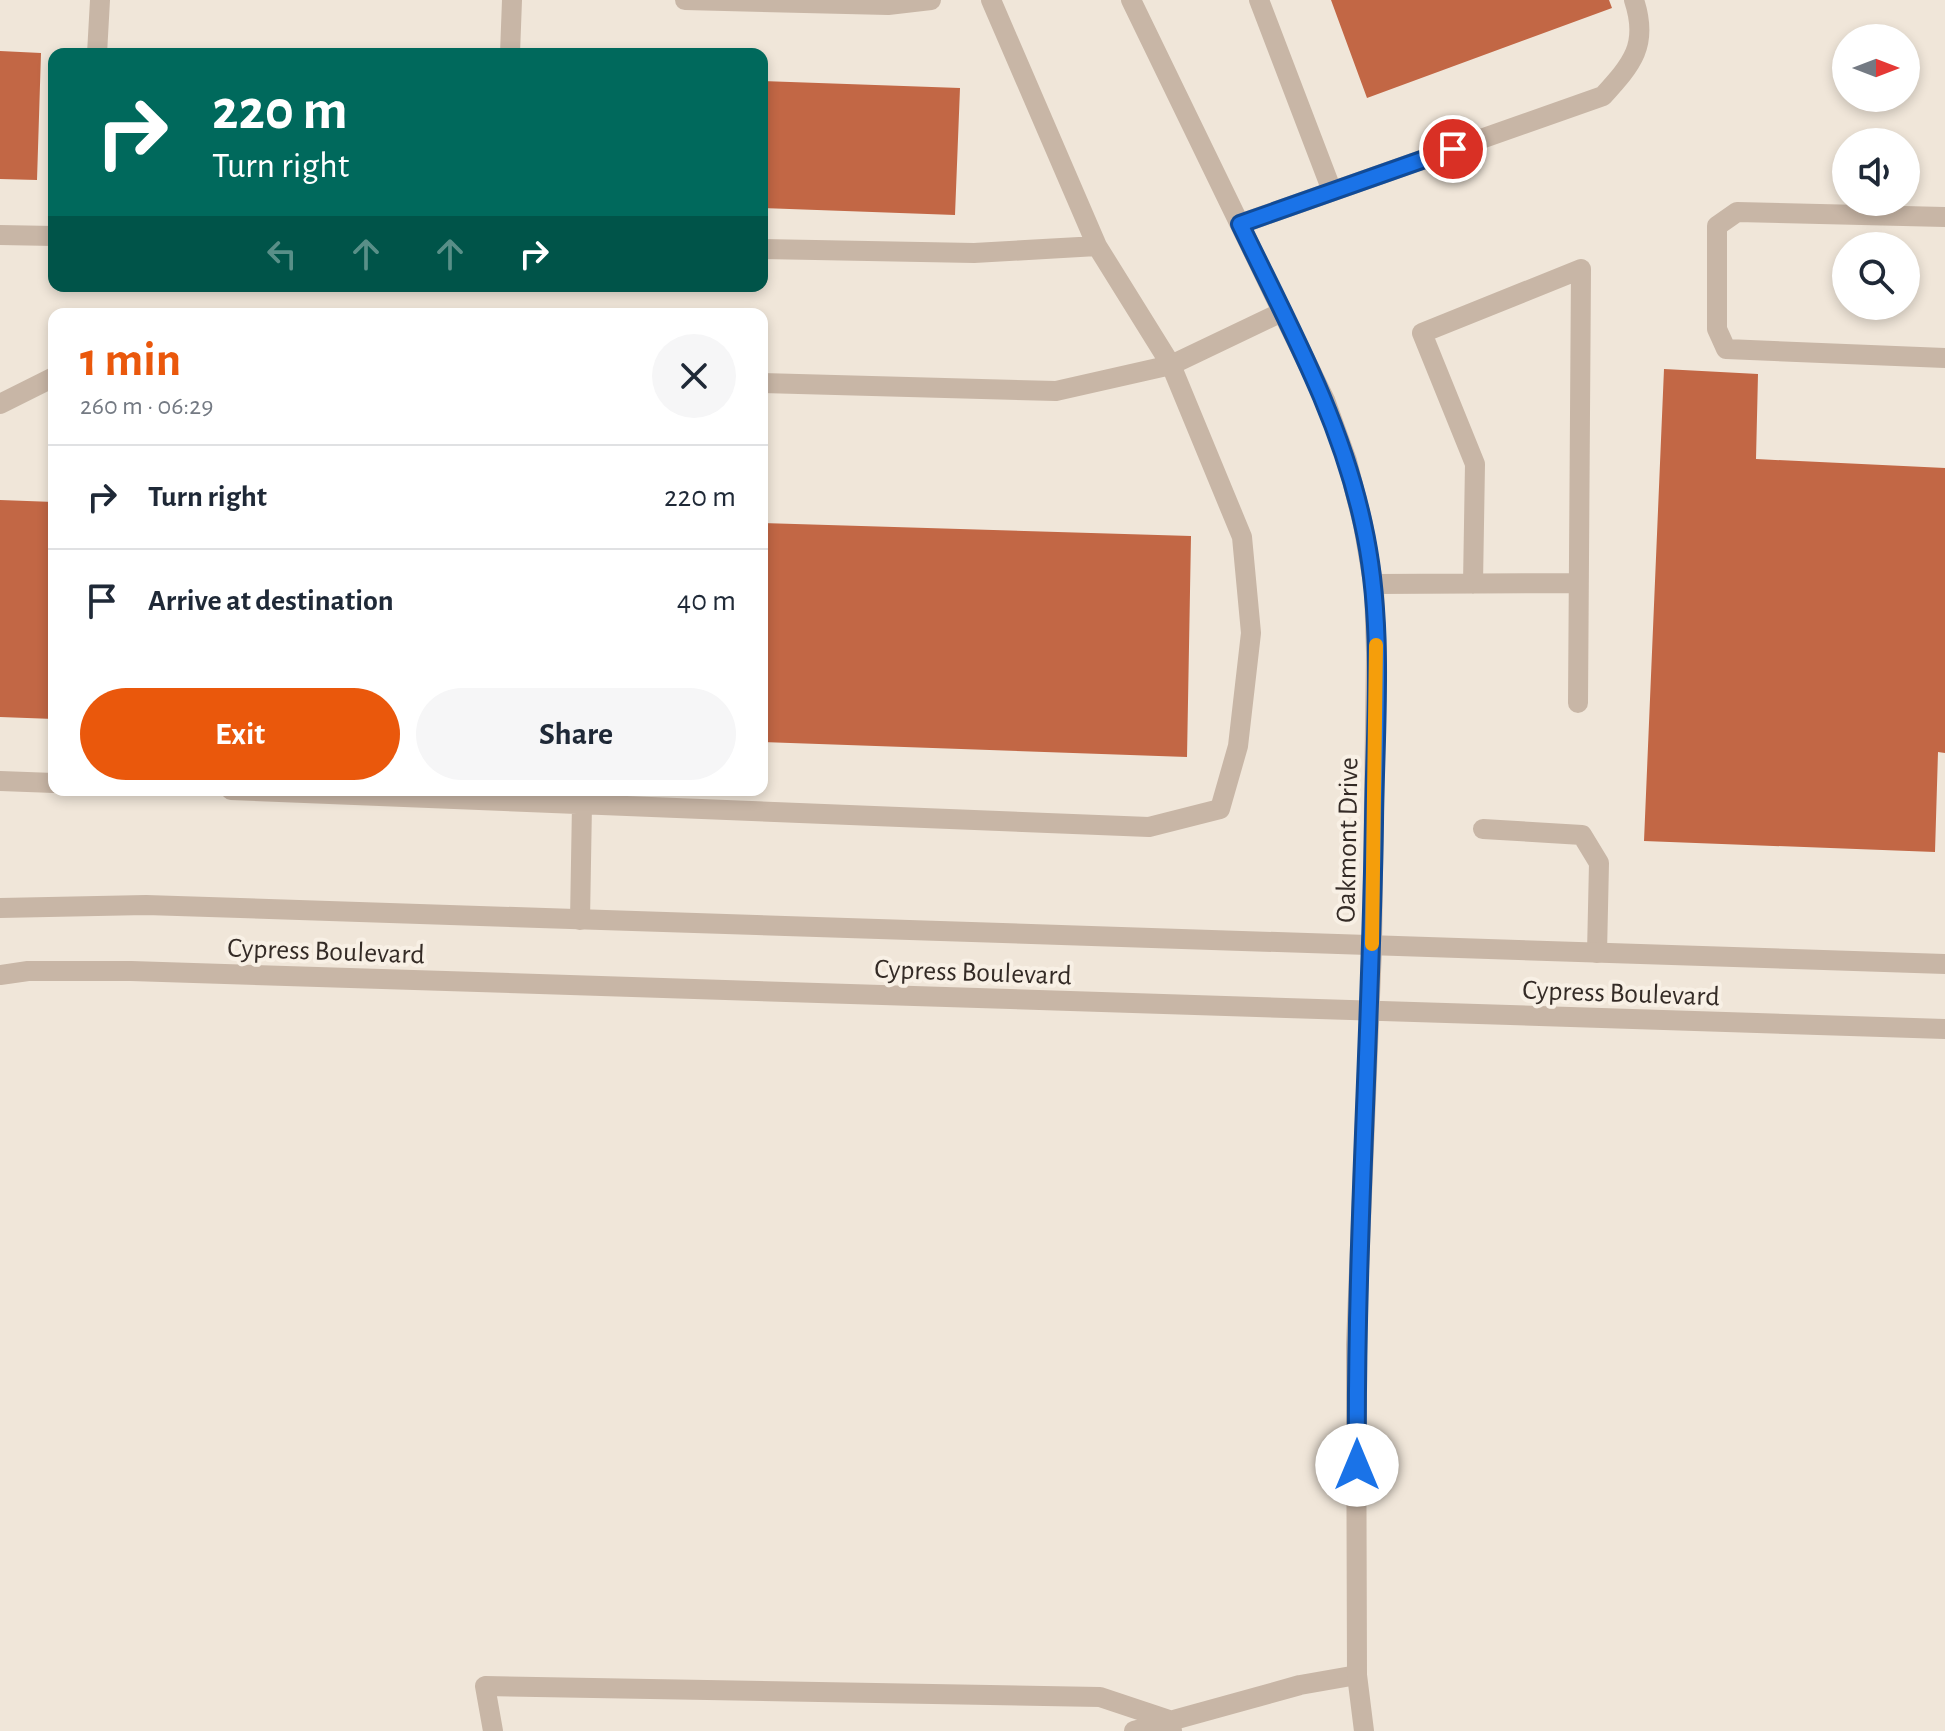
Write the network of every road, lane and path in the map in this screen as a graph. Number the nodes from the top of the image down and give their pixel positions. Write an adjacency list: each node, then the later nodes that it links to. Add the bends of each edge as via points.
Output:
1 (100, 0): 9 (street)
2 (512, 0): 10 (street)
3 (685, 0): 4 (street, via 888,5)
4 (931, 0)
5 (991, 0): 16 (street)
6 (1131, 0): 13 (street, Oakmont Drive)
7 (1259, 0): 11 (street)
8 (1634, 0): 11 (street, via 1640,19 1634,61 1603,96)
9 (97, 48)
10 (510, 48)
11 (1332, 191): 13 (street)
12 (1945, 217): 19 (street, via 1737,212 1717,226 1717,329 1726,349)
13 (1240, 224): 18 (street, Oakmont Drive)
14 (0, 235): 15 (street)
15 (48, 236)
16 (1097, 246): 17 (street, via 974,253); 20 (street)
17 (768, 249)
18 (1282, 312): 20 (street); 25 (street, Oakmont Drive, via 1325,400 1347,461)
19 (1945, 358)
20 (1171, 365): 22 (street, via 1056,391); 31 (street, via 1242,537 1251,633 1238,746 1220,809 1149,827)
21 (48, 380): 23 (street)
22 (768, 383)
23 (0, 404)
24 (1578, 583): 26 (street); 26 (street, via 1581,269 1422,333 1475,464); 27 (street)
25 (1374, 584): 26 (street); 35 (street, Oakmont Drive)
26 (1473, 584)
27 (1578, 703)
28 (0, 781): 29 (street)
29 (48, 783)
30 (381, 796): 31 (street)
31 (582, 804): 34 (street)
32 (1483, 829): 36 (street, via 1582,835 1599,863)
33 (0, 908): 34 (street, Cypress Boulevard, via 146,905)
34 (580, 920): 35 (street, Cypress Boulevard)
35 (1372, 947): 36 (street, Cypress Boulevard); 39 (street, Oakmont Drive)
36 (1597, 953): 37 (street, Cypress Boulevard)
37 (1945, 964)
38 (0, 975): 39 (street, Cypress Boulevard, via 131,971)
39 (1369, 1013): 40 (street, Cypress Boulevard); 41 (street, Oakmont Drive, via 1356,1345)
40 (1945, 1029)
41 (1357, 1675): 42 (street, via 1300,1685); 45 (street, Oakmont Drive)
42 (1171, 1725): 43 (street, via 1100,1697 485,1686); 44 (street)
43 (493, 1731)
44 (1134, 1731)
45 (1364, 1731)

